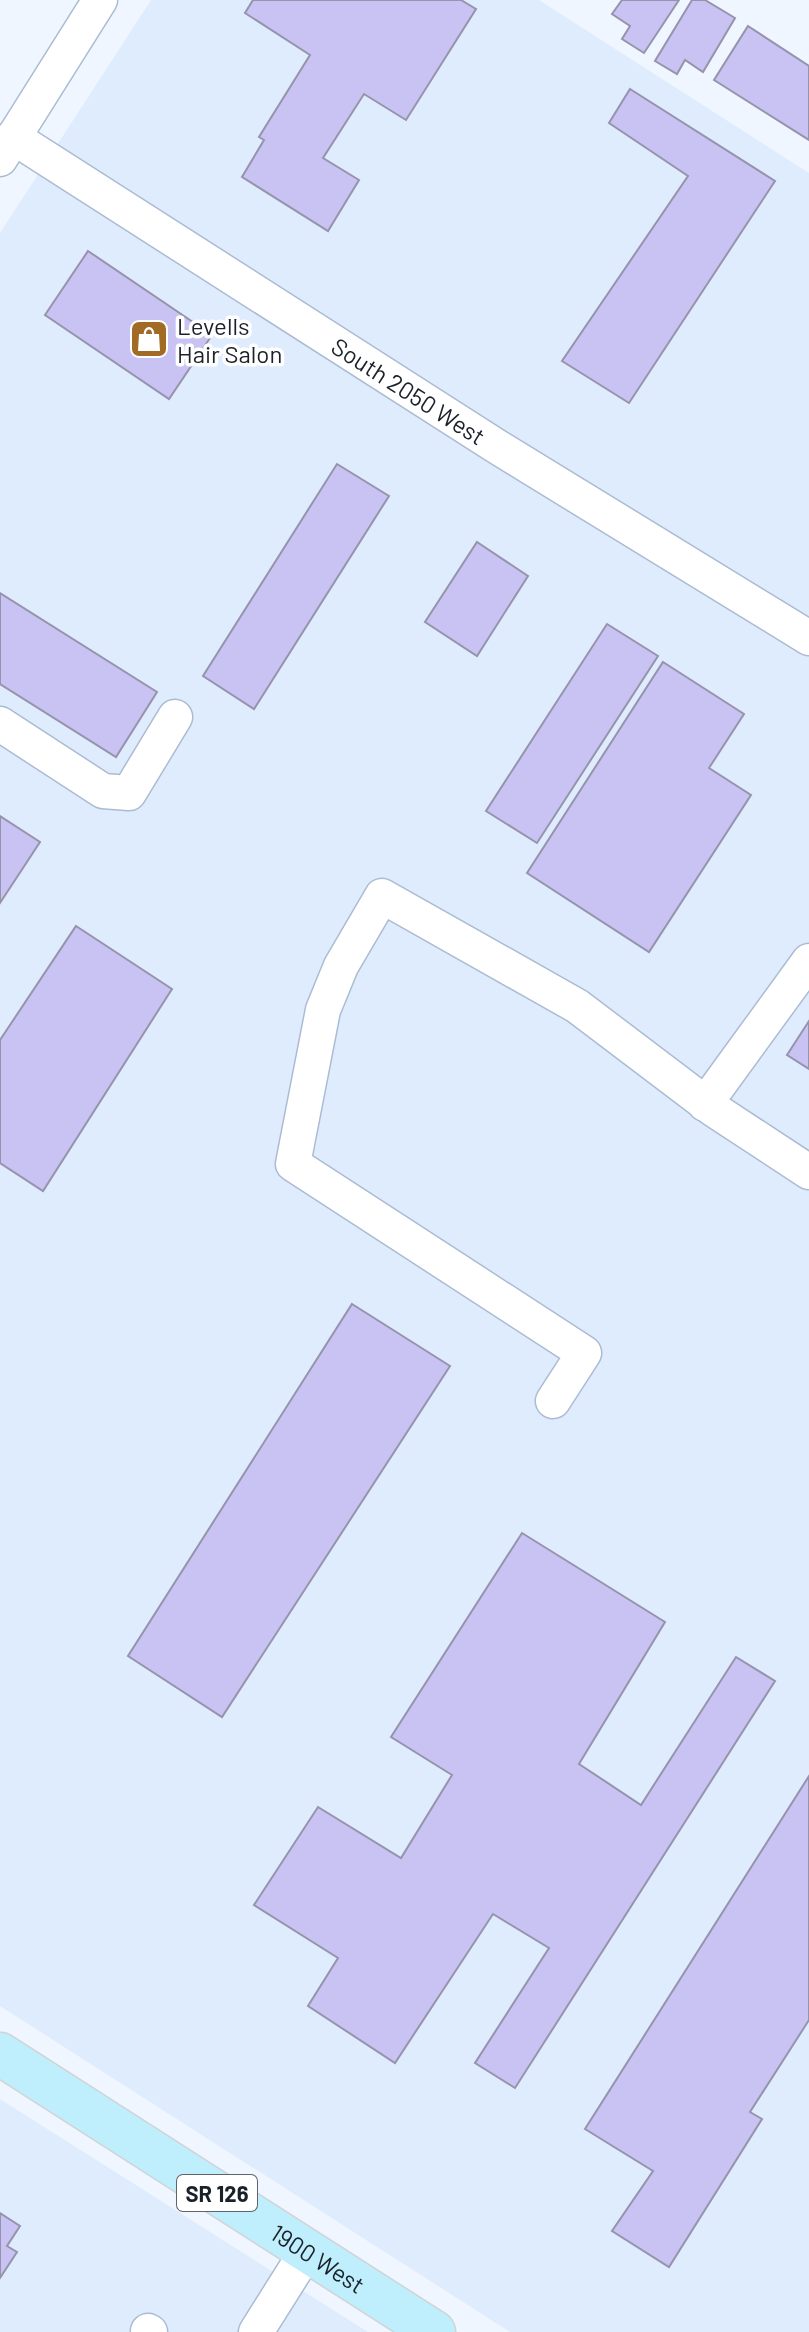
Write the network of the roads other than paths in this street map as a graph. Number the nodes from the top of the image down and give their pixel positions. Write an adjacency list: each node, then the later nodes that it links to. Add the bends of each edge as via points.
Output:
1 (100, 0): 2 (street)
2 (7, 148): 3 (street, South 2050 West)
3 (809, 638)
4 (175, 717): 5 (street, via 129,793 103,791)
5 (0, 724)
6 (809, 961): 7 (street)
7 (705, 1104): 8 (street); 9 (street, via 577,1006 382,896 341,966 323,1010 293,1164 584,1353)
8 (809, 1172)
9 (553, 1401)
10 (0, 2054): 11 (main road, 1900 West / SR 126)
11 (307, 2251): 12 (street); 13 (main road, 1900 West / SR 126)
12 (256, 2332)
13 (434, 2332)

